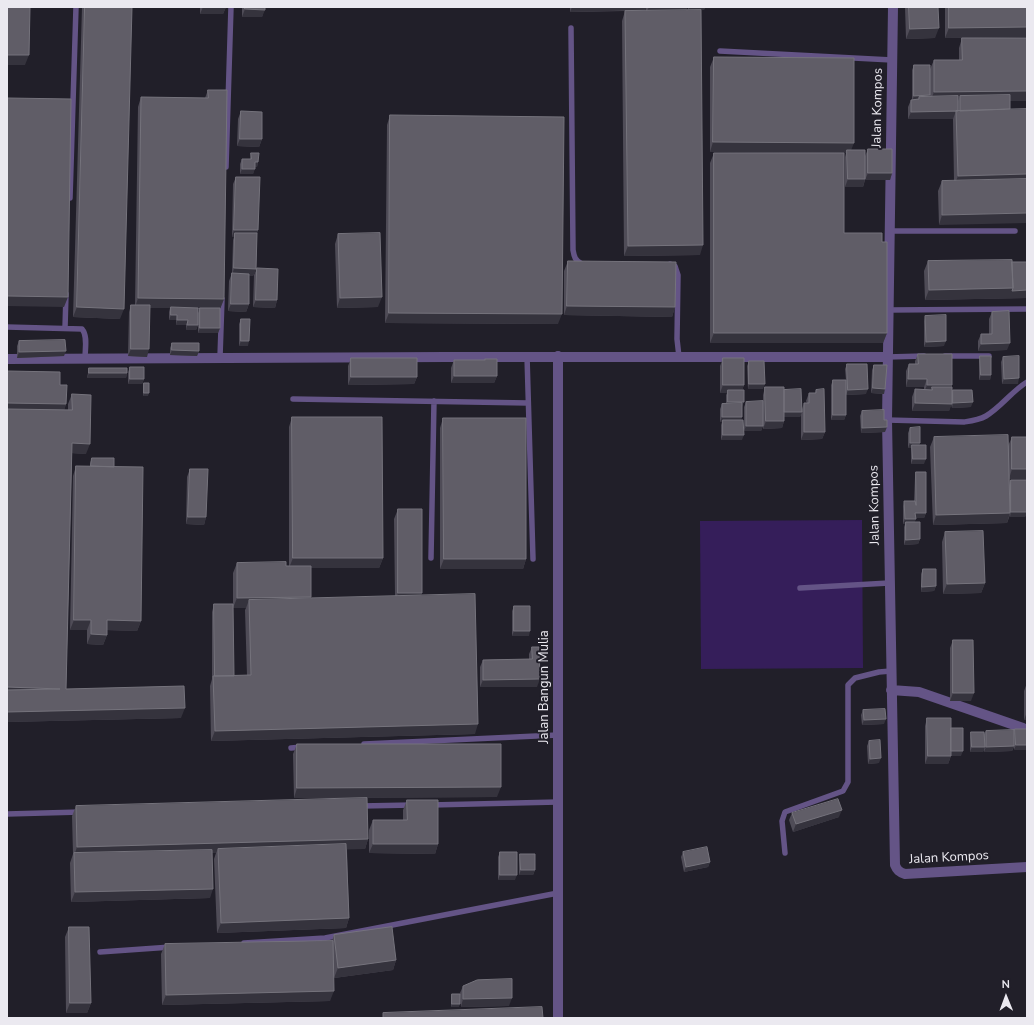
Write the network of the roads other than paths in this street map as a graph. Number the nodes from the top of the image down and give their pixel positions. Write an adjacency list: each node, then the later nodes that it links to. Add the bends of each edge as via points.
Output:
1 (76, 7): 8 (lane)
2 (231, 7): 7 (lane)
3 (893, 7): 6 (street, Jalan Kompos)
4 (571, 28): 12 (lane, via 573,250 574,258)
5 (720, 51): 6 (lane)
6 (892, 60): 9 (street, Jalan Kompos)
7 (226, 174)
8 (69, 203)
9 (889, 231): 10 (lane); 16 (street, Jalan Kompos)
10 (1015, 231)
11 (666, 263): 25 (lane, via 675,266 678,275)
12 (585, 265)
13 (66, 289): 18 (lane)
14 (222, 292): 24 (lane)
15 (1027, 309): 16 (lane)
16 (888, 310): 26 (street, Jalan Kompos)
17 (7, 327): 18 (lane)
18 (65, 328): 27 (lane, via 82,329 85,333)
19 (527, 356): 20 (street); 24 (street); 32 (lane)
20 (558, 356): 25 (street); 41 (street, Jalan Bangun Mulia)
21 (934, 356): 26 (lane)
22 (942, 356): 23 (lane)
23 (989, 356)
24 (220, 357): 27 (street)
25 (678, 357): 26 (street)
26 (887, 357): 33 (street, Jalan Kompos)
27 (85, 358): 28 (street)
28 (7, 359)
29 (1027, 382): 33 (lane, via 985,417 977,420)
30 (293, 399): 31 (lane)
31 (434, 401): 32 (lane); 34 (lane)
32 (528, 403): 35 (lane)
33 (887, 420): 36 (street, Jalan Kompos)
34 (431, 558)
35 (533, 559)
36 (889, 583): 37 (lane); 38 (street, Jalan Kompos)
37 (800, 588)
38 (891, 671): 39 (street, Jalan Kompos); 51 (lane, via 855,678 848,685 848,782 843,791 785,812 782,821)
39 (891, 690): 40 (street, via 919,692); 52 (street, Jalan Kompos, via 894,859 897,870 905,874)
40 (1023, 728)
41 (558, 735): 42 (lane); 45 (street, Jalan Bangun Mulia)
42 (354, 745)
43 (307, 747): 44 (lane)
44 (291, 748)
45 (558, 802): 47 (lane); 53 (street, Jalan Bangun Mulia)
46 (419, 805): 48 (lane)
47 (427, 805)
48 (355, 806)
49 (86, 812): 50 (lane)
50 (7, 814)
51 (785, 853)
52 (1027, 867)
53 (558, 893): 54 (lane, via 324,938); 57 (street, Jalan Bangun Mulia)
54 (239, 943)
55 (177, 946): 56 (lane)
56 (100, 952)
57 (558, 1018)

